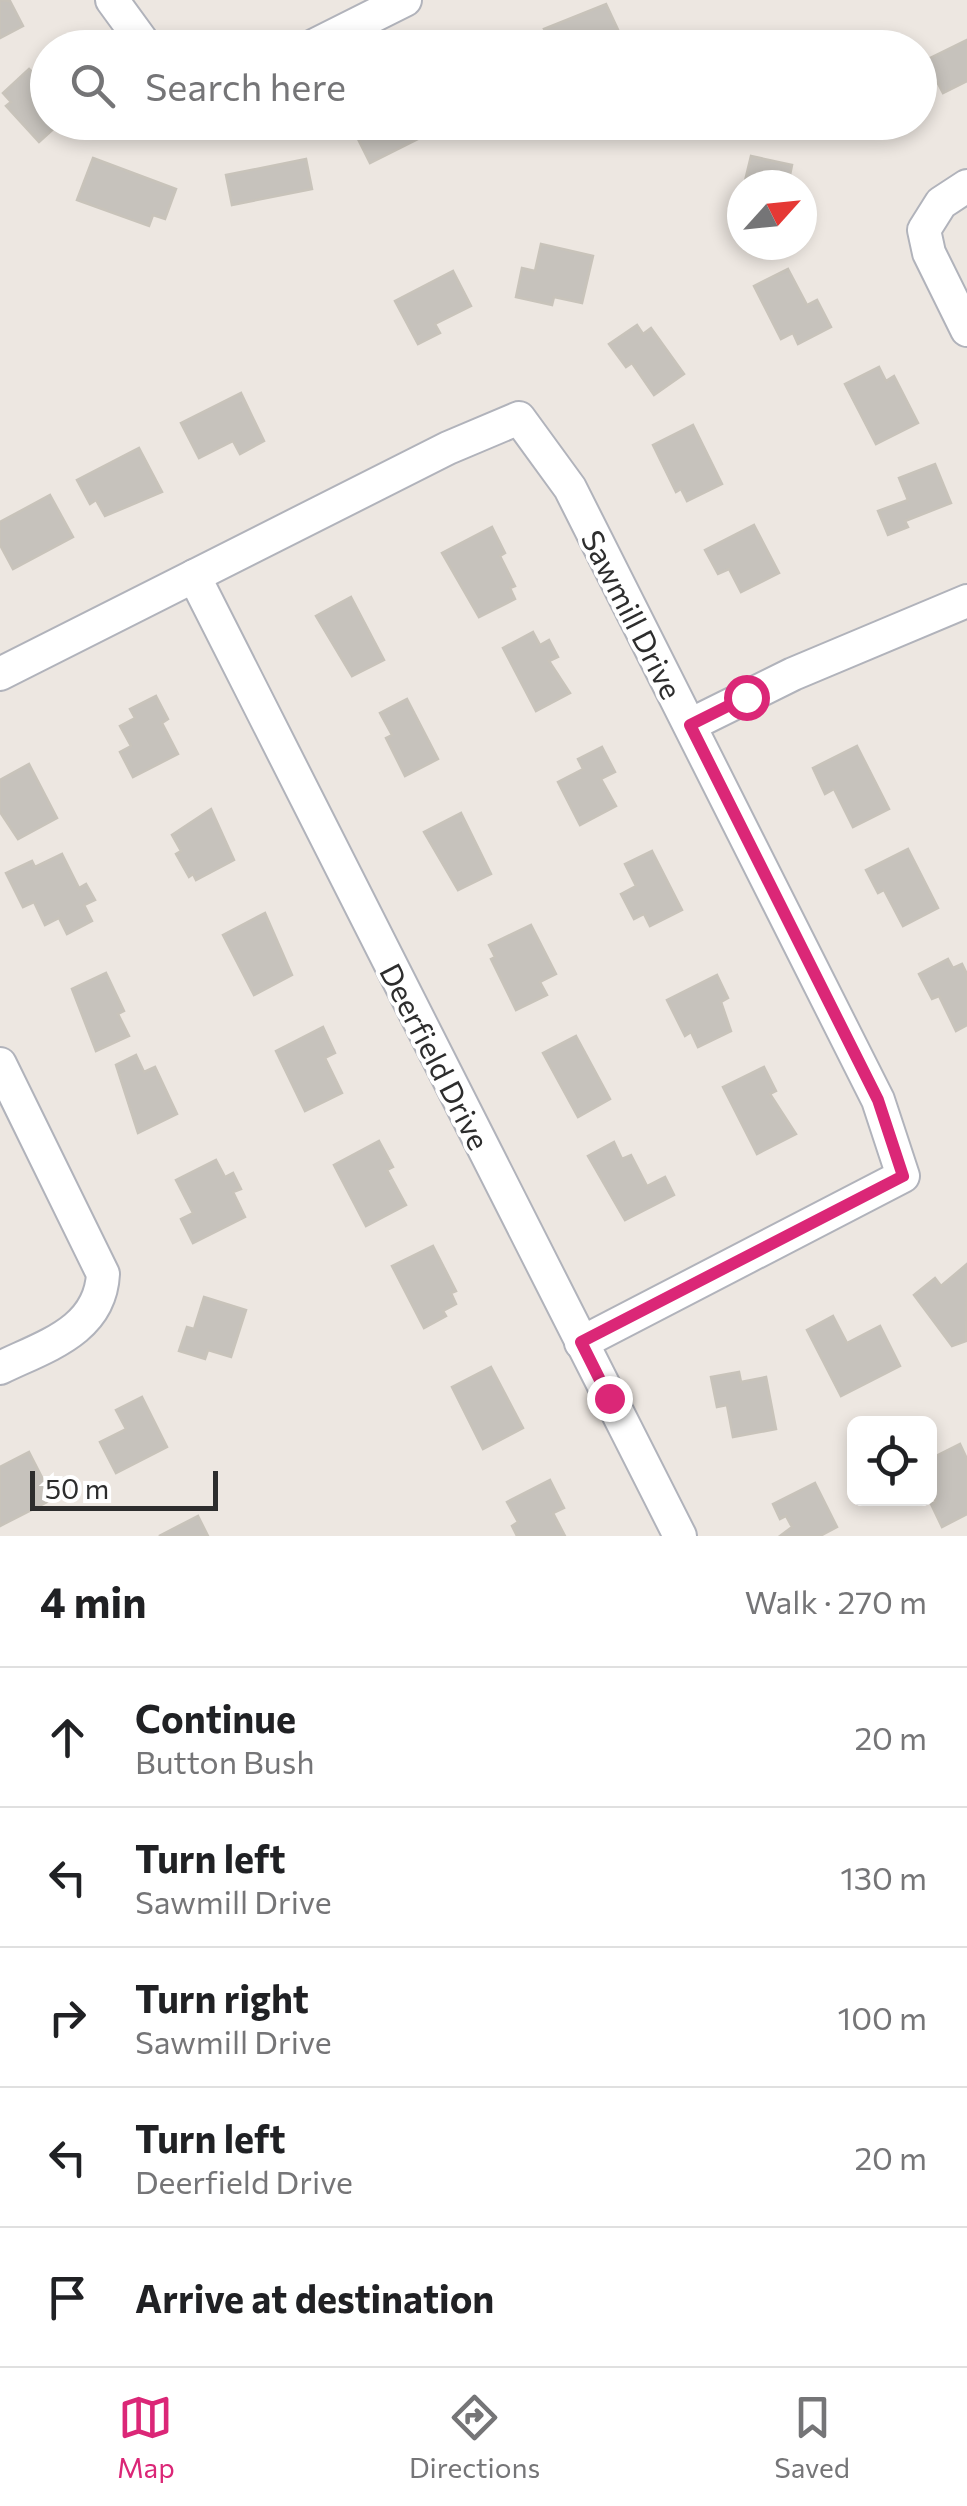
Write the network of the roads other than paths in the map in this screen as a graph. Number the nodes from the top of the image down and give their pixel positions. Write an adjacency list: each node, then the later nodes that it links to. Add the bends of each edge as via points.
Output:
1 (112, 0): 3 (street)
2 (405, 0): 4 (street)
3 (134, 30)
4 (345, 30)
5 (967, 186): 6 (street, via 940,203 924,230)
6 (967, 330)
7 (194, 576): 9 (street, Sawmill Drive); 10 (street, Sawmill Drive, via 519,418 570,488); 12 (street, Deerfield Drive)
8 (967, 601): 10 (street)
9 (0, 674)
10 (690, 725): 12 (street, Sawmill Drive, via 878,1100 903,1176)
11 (0, 1064): 13 (street, via 103,1274 102,1294 80,1326)
12 (581, 1342): 14 (street, Deerfield Drive)
13 (0, 1368)
14 (680, 1536)

